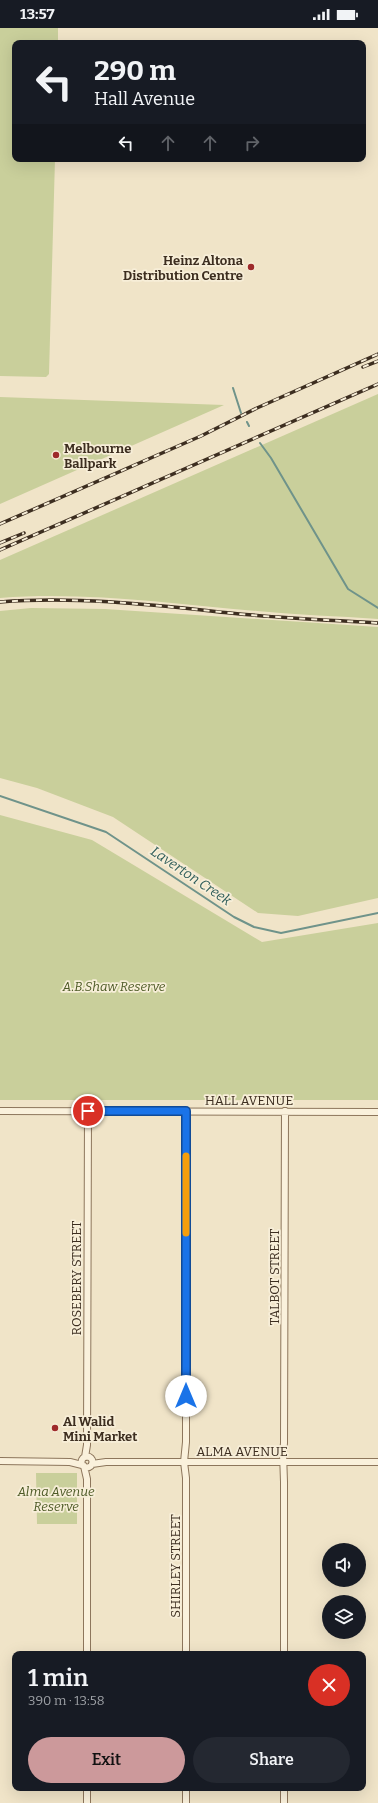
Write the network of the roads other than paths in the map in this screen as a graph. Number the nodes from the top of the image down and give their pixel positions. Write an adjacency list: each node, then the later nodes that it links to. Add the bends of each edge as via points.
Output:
1 (0, 1111): 2 (street, HALL AVENUE)
2 (88, 1111): 3 (street, HALL AVENUE); 7 (street, ROSEBERY STREET)
3 (186, 1111): 4 (street, HALL AVENUE); 8 (street, SHIRLEY STREET)
4 (284, 1111): 5 (street, HALL AVENUE); 9 (street, TALBOT STREET)
5 (378, 1112)
6 (0, 1461): 7 (street, ALMA AVENUE)
7 (87, 1462): 8 (street, ALMA AVENUE); 11 (street, ROSEBERY STREET)
8 (186, 1462): 9 (street, ALMA AVENUE); 12 (street, SHIRLEY STREET)
9 (285, 1462): 10 (street, ALMA AVENUE); 13 (street, TALBOT STREET)
10 (378, 1462)
11 (87, 1651)
12 (186, 1651)
13 (284, 1651)
14 (87, 1791): 17 (street)
15 (186, 1791): 18 (street)
16 (284, 1791): 19 (street)
17 (87, 1803)
18 (186, 1803)
19 (284, 1803)

